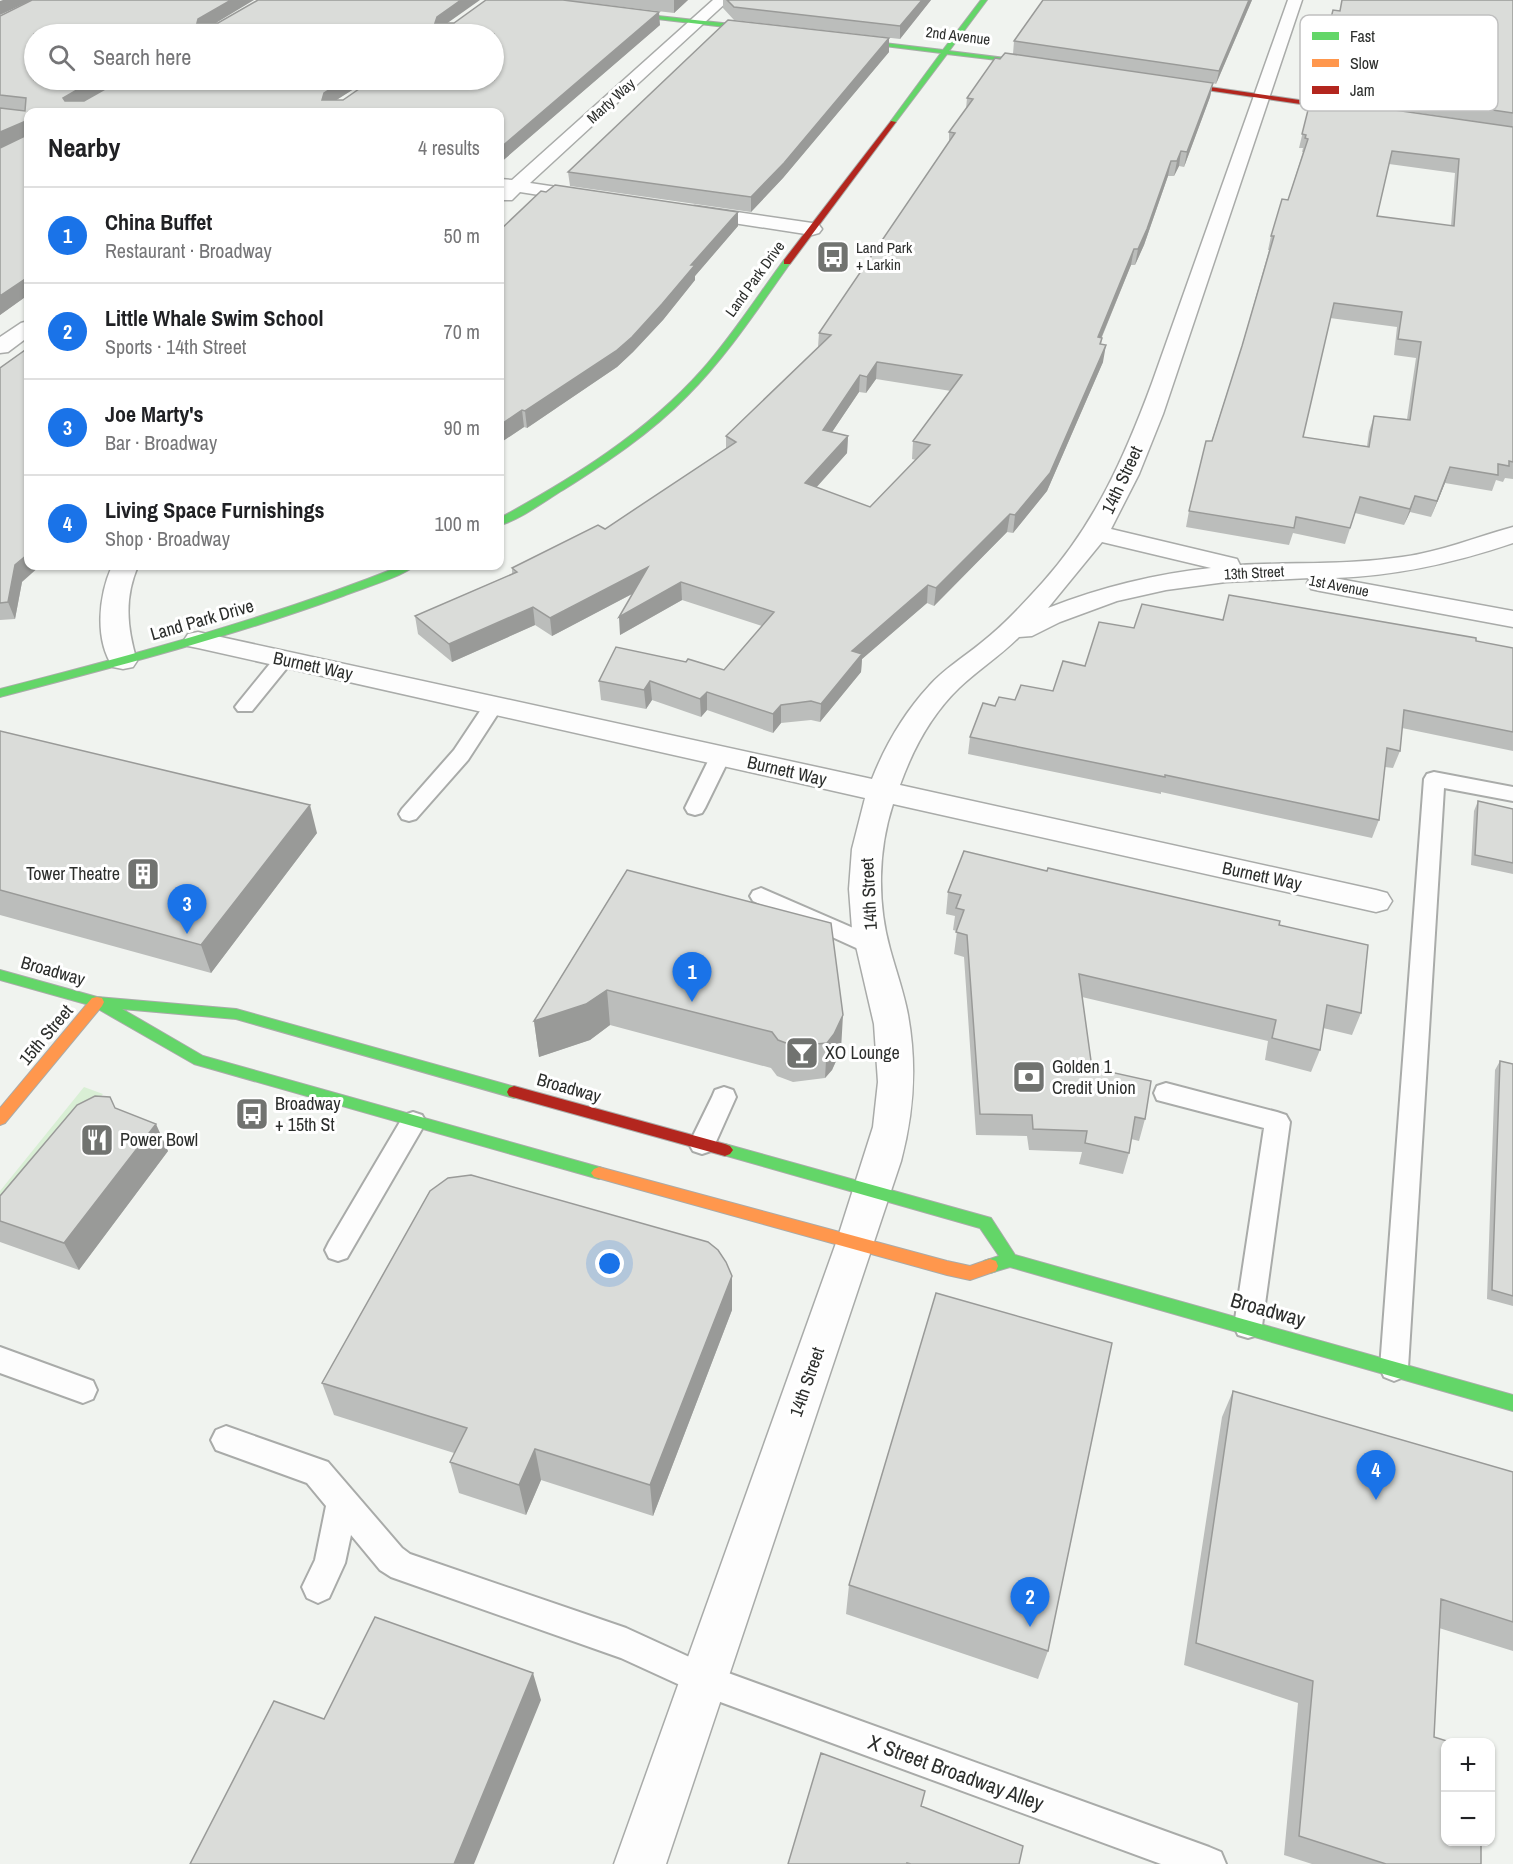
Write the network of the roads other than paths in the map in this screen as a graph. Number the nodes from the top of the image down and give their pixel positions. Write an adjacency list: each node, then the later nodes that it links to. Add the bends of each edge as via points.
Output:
1 (723, 0): 5 (street, Marty Way)
2 (984, 0): 8 (main road, Land Park Drive)
3 (1295, 0): 11 (street, 14th Street)
4 (596, 10): 5 (main road)
5 (698, 22): 6 (main road); 15 (street, Marty Way)
6 (778, 31)
7 (836, 38): 8 (main road, 2nd Avenue)
8 (945, 51): 9 (main road, 2nd Avenue); 18 (main road, Land Park Drive)
9 (1060, 67)
10 (1155, 81): 11 (main road)
11 (1261, 97): 12 (main road); 22 (street, 14th Street, via 1173,356 1123,486)
12 (1300, 103)
13 (1359, 111): 14 (main road)
14 (1373, 113)
15 (508, 186): 16 (street)
16 (611, 200)
17 (681, 210): 18 (street)
18 (812, 229): 21 (main road, Land Park Drive, via 730,342 666,412 573,481)
19 (24, 330): 20 (street)
20 (0, 347)
21 (504, 520)
22 (1095, 533): 26 (street, 1st Avenue); 29 (street, 14th Street)
23 (1513, 535): 26 (street, 13th Street, via 1404,565)
24 (124, 570): 31 (street, via 113,601 114,632)
25 (399, 570): 28 (main road, Land Park Drive, via 298,610)
26 (1258, 572): 27 (street, 1st Avenue); 29 (street, 13th Street, via 1149,584 1057,612)
27 (1513, 619)
28 (198, 640): 30 (street, Burnett Way); 31 (main road, Land Park Drive)
29 (1002, 640): 36 (street, 14th Street, via 948,683 908,734)
30 (284, 659): 33 (street, Burnett Way); 34 (lane)
31 (123, 661): 32 (main road, Land Park Drive)
32 (0, 693)
33 (494, 706): 35 (street, Burnett Way); 39 (lane, via 461,755)
34 (245, 707)
35 (720, 756): 36 (street, Burnett Way); 38 (lane)
36 (881, 792): 41 (street, Burnett Way); 42 (street, 14th Street, via 866,855 867,911)
37 (1513, 794): 56 (lane, via 1434,778)
38 (695, 808)
39 (409, 814)
40 (761, 896): 42 (lane)
41 (1376, 901)
42 (873, 946): 50 (street, 14th Street, via 893,1030 895,1082 887,1144)
43 (0, 975): 44 (main road, Broadway)
44 (97, 1002): 47 (main road, 15th Street); 48 (main road, Broadway, via 198,1059); 49 (main road, Broadway, via 236,1014)
45 (1166, 1093): 54 (lane, via 1277,1122)
46 (724, 1097): 49 (lane)
47 (0, 1119)
48 (413, 1122): 51 (main road, Broadway); 52 (lane)
49 (702, 1144): 50 (main road, Broadway)
50 (872, 1192): 51 (street, 14th Street); 53 (main road, Broadway, via 985,1223)
51 (856, 1243): 53 (main road, Broadway, via 970,1273); 62 (street, 14th Street)
52 (338, 1250)
53 (1010, 1260): 54 (main road, Broadway)
54 (1248, 1326): 56 (main road, Broadway)
55 (0, 1360): 57 (lane)
56 (1394, 1368): 58 (main road, Broadway)
57 (83, 1390)
58 (1513, 1403)
59 (226, 1440): 60 (lane, X Street Broadway Alley, via 317,1472)
60 (342, 1503): 61 (lane, via 330,1563); 62 (lane, X Street Broadway Alley, via 391,1559 402,1566 626,1644)
61 (318, 1587)
62 (704, 1680): 63 (street, 14th Street); 64 (lane, X Street Broadway Alley)
63 (640, 1864)
64 (1209, 1864)

